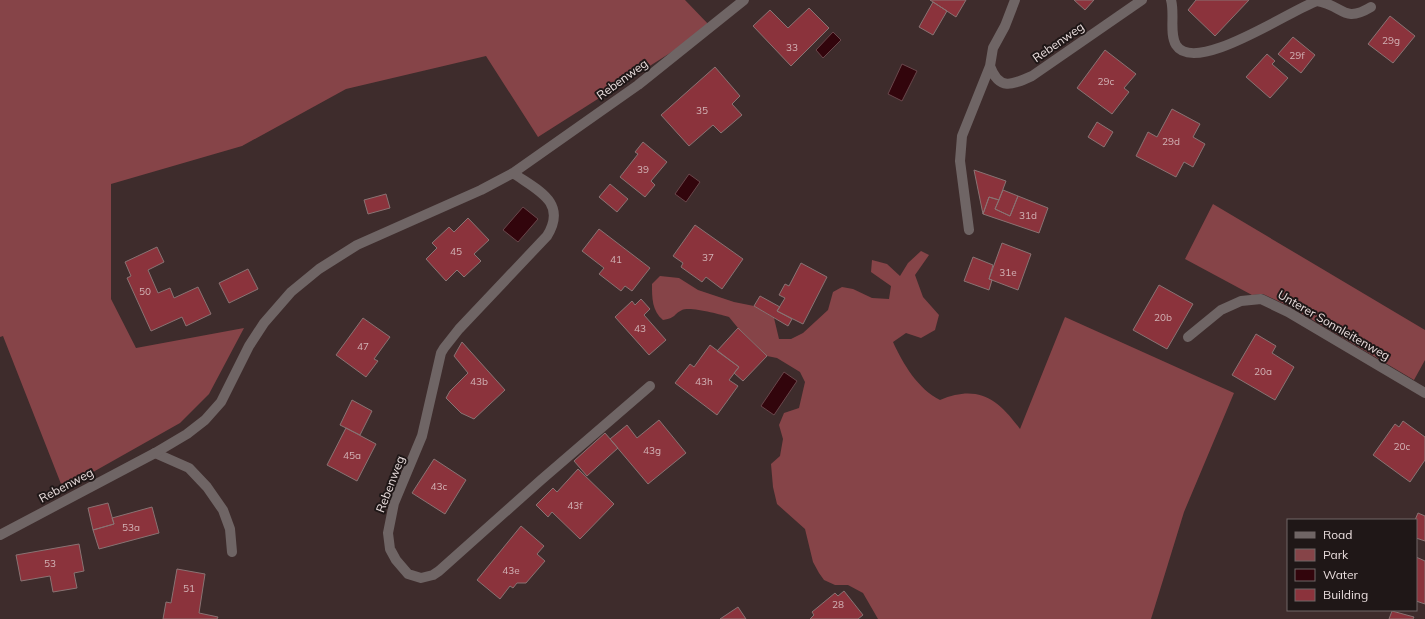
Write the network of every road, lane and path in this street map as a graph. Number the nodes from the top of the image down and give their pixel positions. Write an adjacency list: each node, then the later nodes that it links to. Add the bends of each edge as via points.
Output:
1 (744, 0): 7 (street, Rebenweg, via 638,85)
2 (1015, 0): 6 (street, via 993,48)
3 (1142, 0): 6 (street, Rebenweg, via 1032,76 1008,84 1000,82)
4 (1171, 0): 5 (street, via 1174,11 1173,36 1176,44 1180,50 1196,54 1239,40 1317,1 1326,2 1350,15 1360,14)
5 (1372, 6)
6 (990, 66): 8 (street, via 962,136 960,161)
7 (513, 173): 10 (street, Rebenweg, via 551,201 554,221 547,236 444,348 422,436 389,520 389,541 396,560 404,571 416,578 427,577 439,571); 12 (street, Rebenweg, via 482,190 358,245 319,269 291,292 264,323 220,402 205,420)
8 (970, 230)
9 (1188, 338): 11 (street, Unterer Sonnleitenweg, via 1221,310 1241,301 1261,299 1288,312)
10 (650, 386)
11 (1425, 393)
12 (155, 453): 13 (street, Rebenweg); 14 (street, via 189,468 207,487 223,510 230,530)
13 (0, 535)
14 (232, 552)

